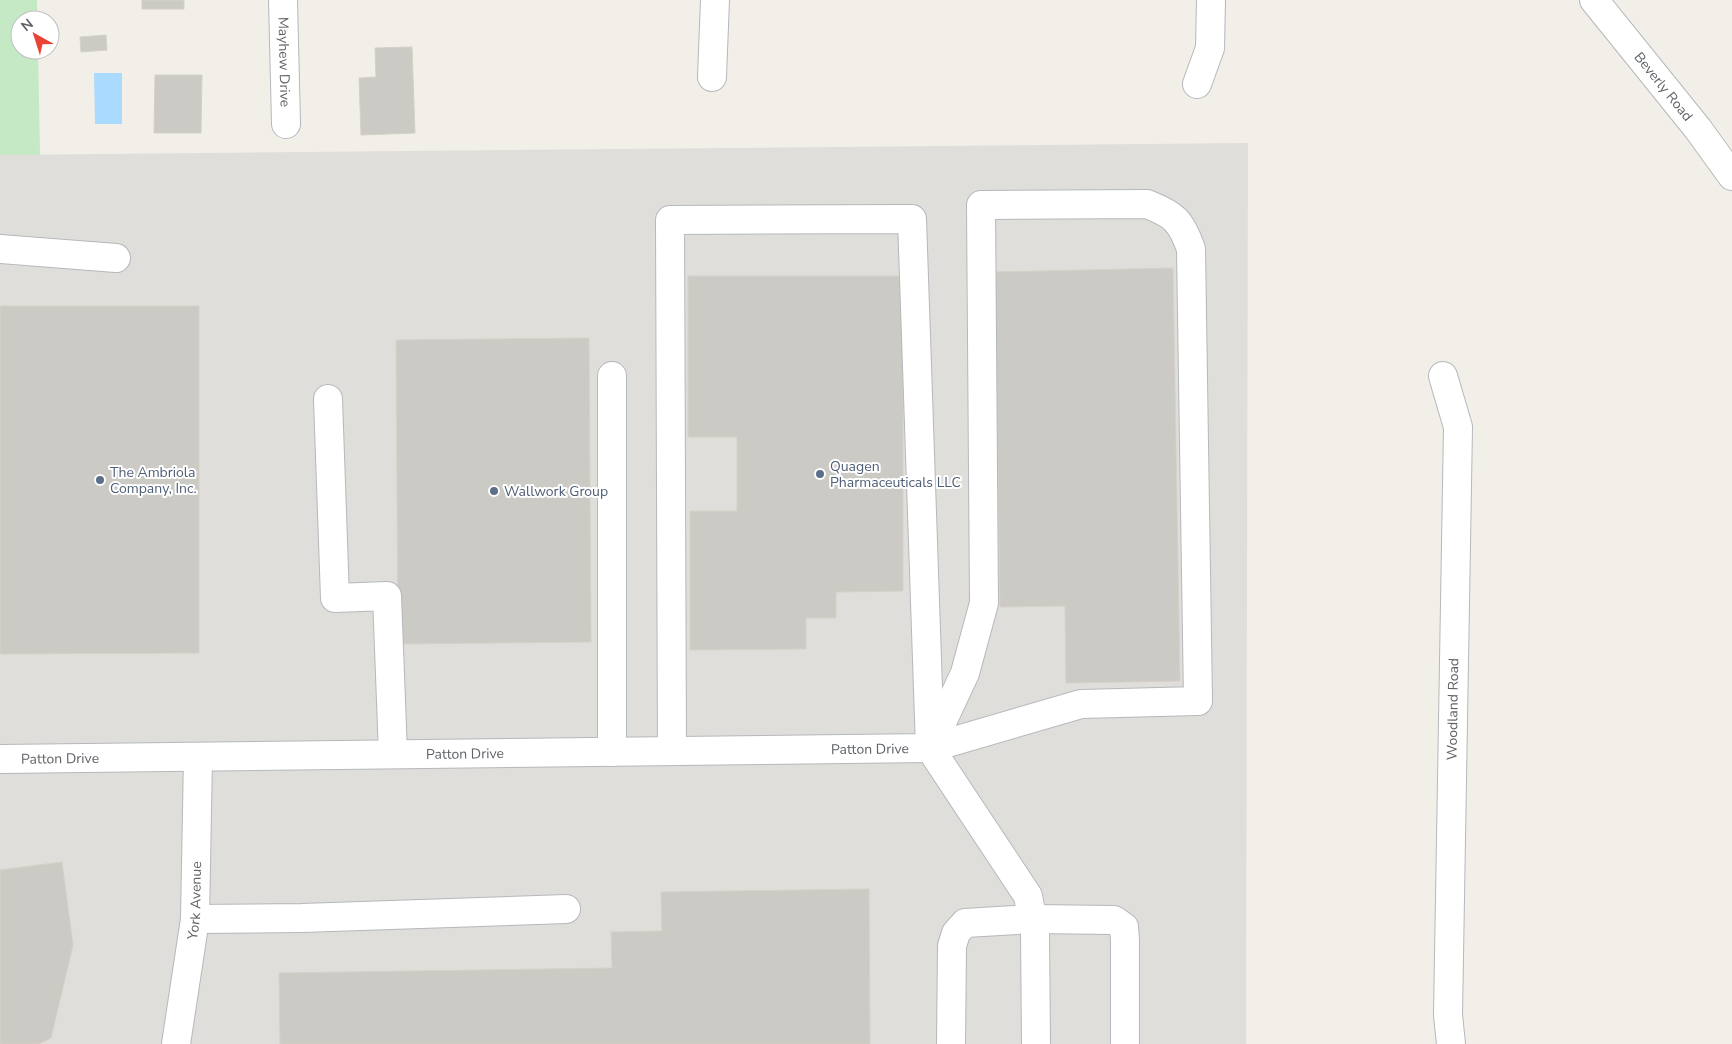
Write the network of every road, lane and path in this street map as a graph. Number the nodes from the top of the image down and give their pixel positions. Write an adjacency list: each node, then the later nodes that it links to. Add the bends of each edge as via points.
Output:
1 (283, 0): 7 (street, Mayhew Drive)
2 (714, 0): 5 (street)
3 (1211, 0): 6 (street, via 1210,48)
4 (1594, 0): 8 (street, Beverly Road, via 1698,128)
5 (712, 77)
6 (1197, 84)
7 (286, 124)
8 (1732, 176)
9 (0, 249): 10 (street)
10 (116, 258)
11 (612, 376): 16 (street)
12 (1443, 376): 27 (street, Woodland Road, via 1458,427 1448,1015)
13 (328, 399): 17 (street, via 335,598 387,596)
14 (930, 748): 14 (street, Patton Drive, via 1082,704 1198,701 1191,249 1183,228 1166,212 1147,204 981,205 984,603 965,673); 15 (street, Patton Drive); 15 (street, via 912,219 670,220); 22 (street, via 1028,896)
15 (672, 751): 16 (street, Patton Drive)
16 (612, 752): 17 (street, Patton Drive)
17 (393, 754): 18 (street, Patton Drive)
18 (198, 757): 19 (street, Patton Drive); 21 (street, York Avenue)
19 (0, 759)
20 (566, 909): 21 (street)
21 (195, 919): 23 (street, York Avenue)
22 (1033, 919): 24 (street, via 965,923 956,933 952,946); 25 (street); 26 (street, via 1114,920 1124,928)
23 (176, 1044)
24 (951, 1044)
25 (1036, 1044)
26 (1125, 1044)
27 (1451, 1044)

